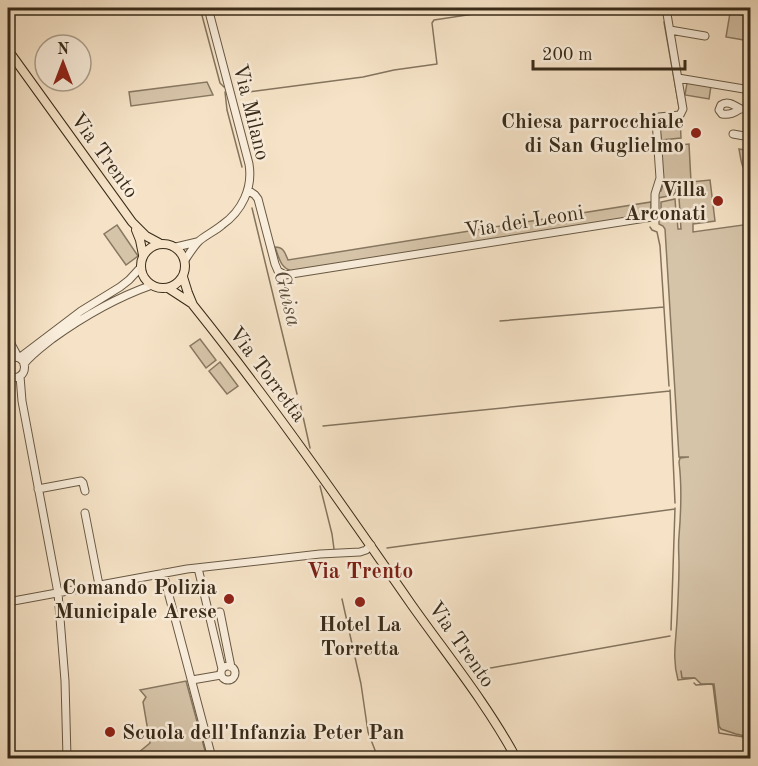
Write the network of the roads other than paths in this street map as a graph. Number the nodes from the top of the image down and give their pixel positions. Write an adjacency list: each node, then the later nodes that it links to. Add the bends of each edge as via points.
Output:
1 (208, 8): 10 (street, Via Milano, via 249,164)
2 (666, 8): 3 (street)
3 (670, 30): 4 (street); 6 (street)
4 (705, 36)
5 (8, 50): 11 (main road, Via Trento)
6 (678, 78): 7 (street); 10 (street, Via dei Leoni, via 682,113 656,120 660,178 652,217 285,275 277,269 258,199)
7 (750, 90)
8 (733, 134): 9 (street)
9 (750, 137)
10 (248, 190): 12 (street, Via Milano, via 232,217)
11 (139, 232): 13 (main road); 15 (main road)
12 (199, 242): 14 (street); 16 (street)
13 (159, 243): 14 (main road); 15 (main road)
14 (176, 247): 16 (main road)
15 (143, 255): 17 (main road)
16 (185, 260): 18 (main road)
17 (141, 267): 19 (main road, via 144,278); 25 (street, via 120,287 81,311)
18 (183, 277): 20 (main road); 21 (main road, Via Torretta)
19 (152, 285): 20 (main road); 25 (street, via 90,313)
20 (168, 288): 21 (main road, Via Torretta)
21 (194, 305): 27 (main road, Via Torretta)
22 (8, 326): 23 (street)
23 (11, 344): 24 (street); 25 (street)
24 (8, 358): 25 (street)
25 (20, 360): 26 (street, via 24,371)
26 (11, 376): 28 (street, via 22,401)
27 (313, 465): 31 (main road, Via Trento)
28 (38, 489): 29 (street, via 81,481); 35 (street)
29 (85, 491)
30 (85, 513): 34 (street)
31 (371, 545): 32 (street, via 352,551); 43 (main road, Via Trento, via 493,719)
32 (198, 568): 33 (street); 37 (street)
33 (163, 573): 34 (street); 40 (street)
34 (99, 585): 35 (street)
35 (58, 593): 36 (street); 41 (street)
36 (8, 602)
37 (210, 614): 38 (street, via 220,612); 39 (street)
38 (231, 667): 39 (street, via 225,666); 39 (street, via 235,672 232,679 226,680)
39 (221, 672): 40 (street)
40 (192, 680): 42 (street)
41 (67, 759)
42 (213, 759)
43 (516, 759)

